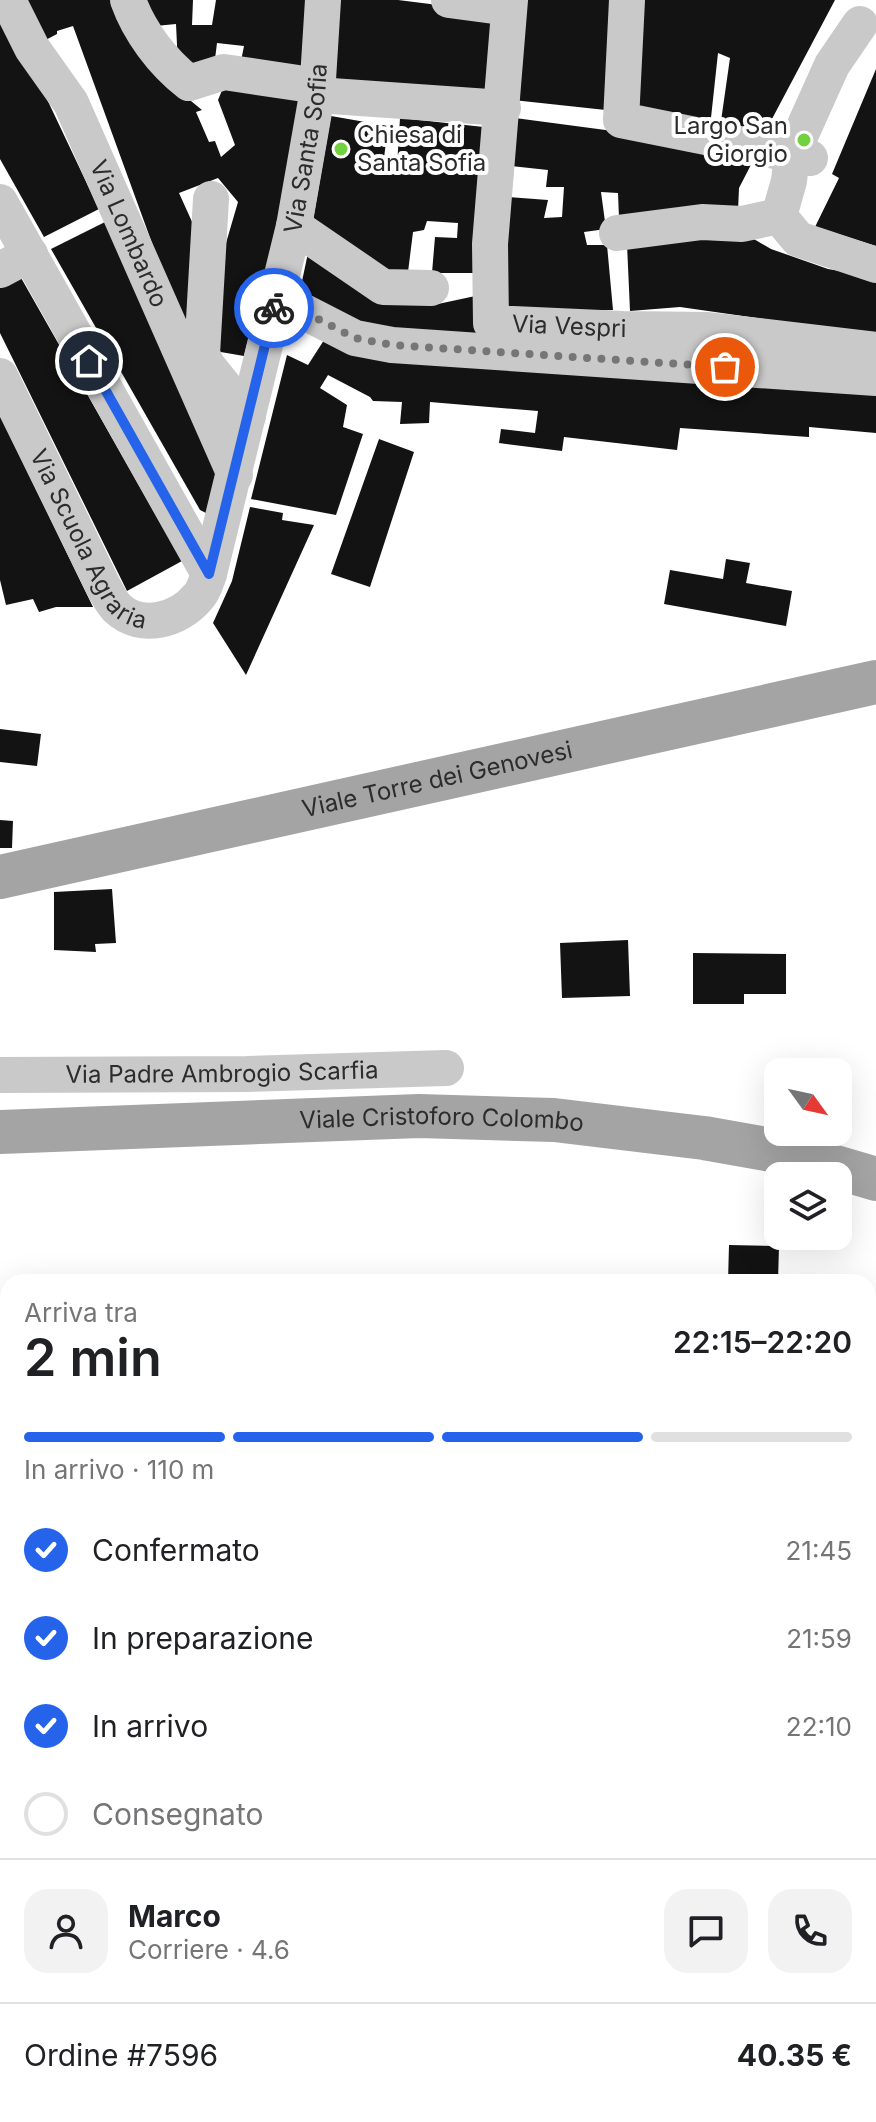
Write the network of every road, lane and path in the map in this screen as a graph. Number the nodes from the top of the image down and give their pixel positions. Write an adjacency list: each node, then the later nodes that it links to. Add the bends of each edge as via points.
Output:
1 (8, 0): 24 (street, Via Lombardo, via 32,48 71,103)
2 (128, 0): 8 (street, via 136,22 174,72 189,83 224,72)
3 (323, 0): 8 (street, Via Santa Sofia)
4 (449, 0): 6 (street)
5 (627, 0): 10 (street, via 621,120)
6 (510, 4): 9 (street, Via Vespri)
7 (865, 12): 10 (street, via 832,65)
8 (317, 90): 9 (street); 14 (street, Via Santa Sofia)
9 (503, 108): 20 (street, Via Vespri, via 490,244 491,323 708,330)
10 (788, 160): 13 (street)
11 (211, 199): 23 (street, via 202,354)
12 (0, 202): 16 (street)
13 (779, 216): 15 (street, via 742,224 702,222); 17 (street, via 798,239)
14 (294, 226): 18 (street, via 383,287); 19 (street, Via Santa Sofia)
15 (617, 233)
16 (15, 262): 25 (street)
17 (876, 265)
18 (431, 288)
19 (277, 298): 22 (street, via 355,338 392,345); 23 (street, Via Santa Sofia)
20 (876, 350)
21 (0, 376): 25 (street, Via Scuola Agraria, via 118,609 158,622 201,595)
22 (876, 378)
23 (248, 416): 24 (street, Via Santa Sofia)
24 (235, 475): 25 (street, Via Santa Sofia)
25 (209, 574)
26 (876, 682): 27 (main road, Viale Torre dei Genovesi)
27 (0, 877)
28 (446, 1068): 29 (street, Via Padre Ambrogio Scarfia)
29 (0, 1075)
30 (0, 1132): 31 (main road, Viale Cristoforo Colombo, via 419,1116 554,1120 718,1140 788,1153)
31 (876, 1179)

